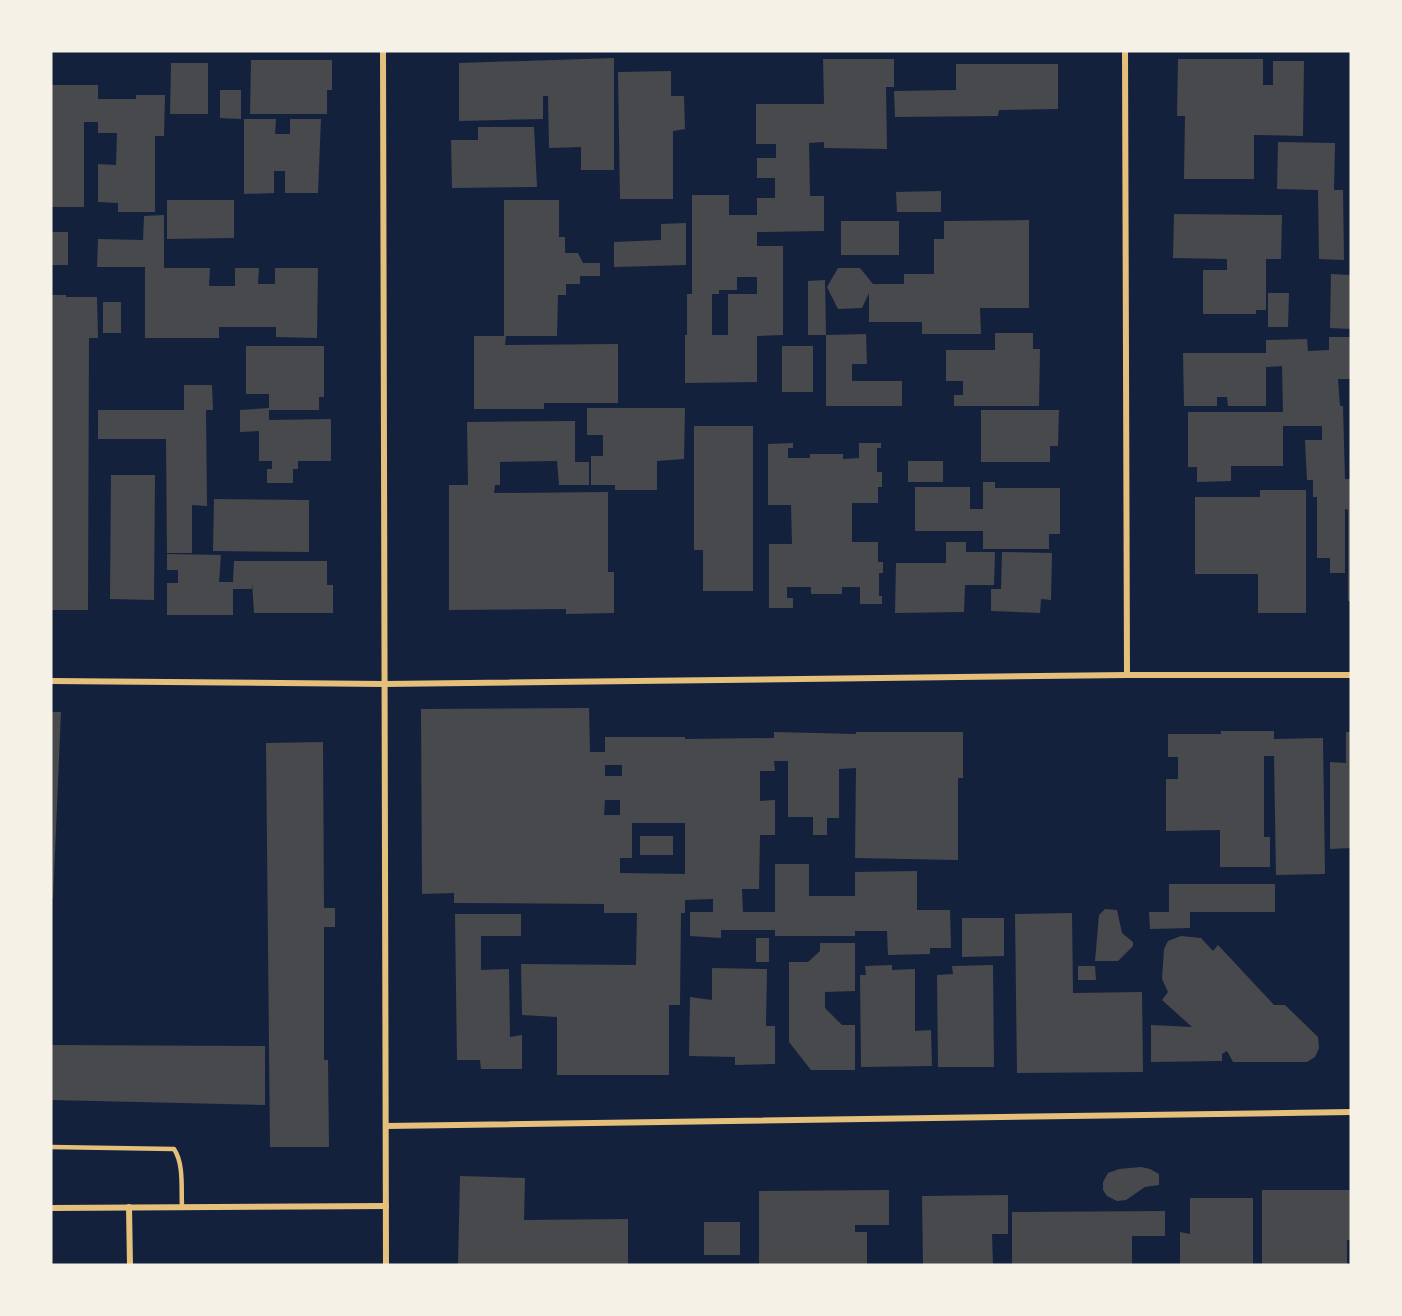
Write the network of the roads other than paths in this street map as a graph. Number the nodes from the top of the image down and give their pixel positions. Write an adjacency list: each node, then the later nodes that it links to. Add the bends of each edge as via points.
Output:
1 (383, 51): 6 (street)
2 (1125, 51): 3 (street)
3 (1127, 675): 4 (street); 6 (street)
4 (1351, 675)
5 (51, 681): 6 (street)
6 (384, 684): 8 (street)
7 (1351, 1112): 8 (street)
8 (386, 1126): 11 (street)
9 (51, 1147): 10 (lane, via 174,1149 180,1165)
10 (182, 1206): 11 (street); 13 (street)
11 (386, 1206): 15 (street)
12 (51, 1208): 13 (street)
13 (129, 1208): 14 (street)
14 (130, 1265)
15 (386, 1265)

